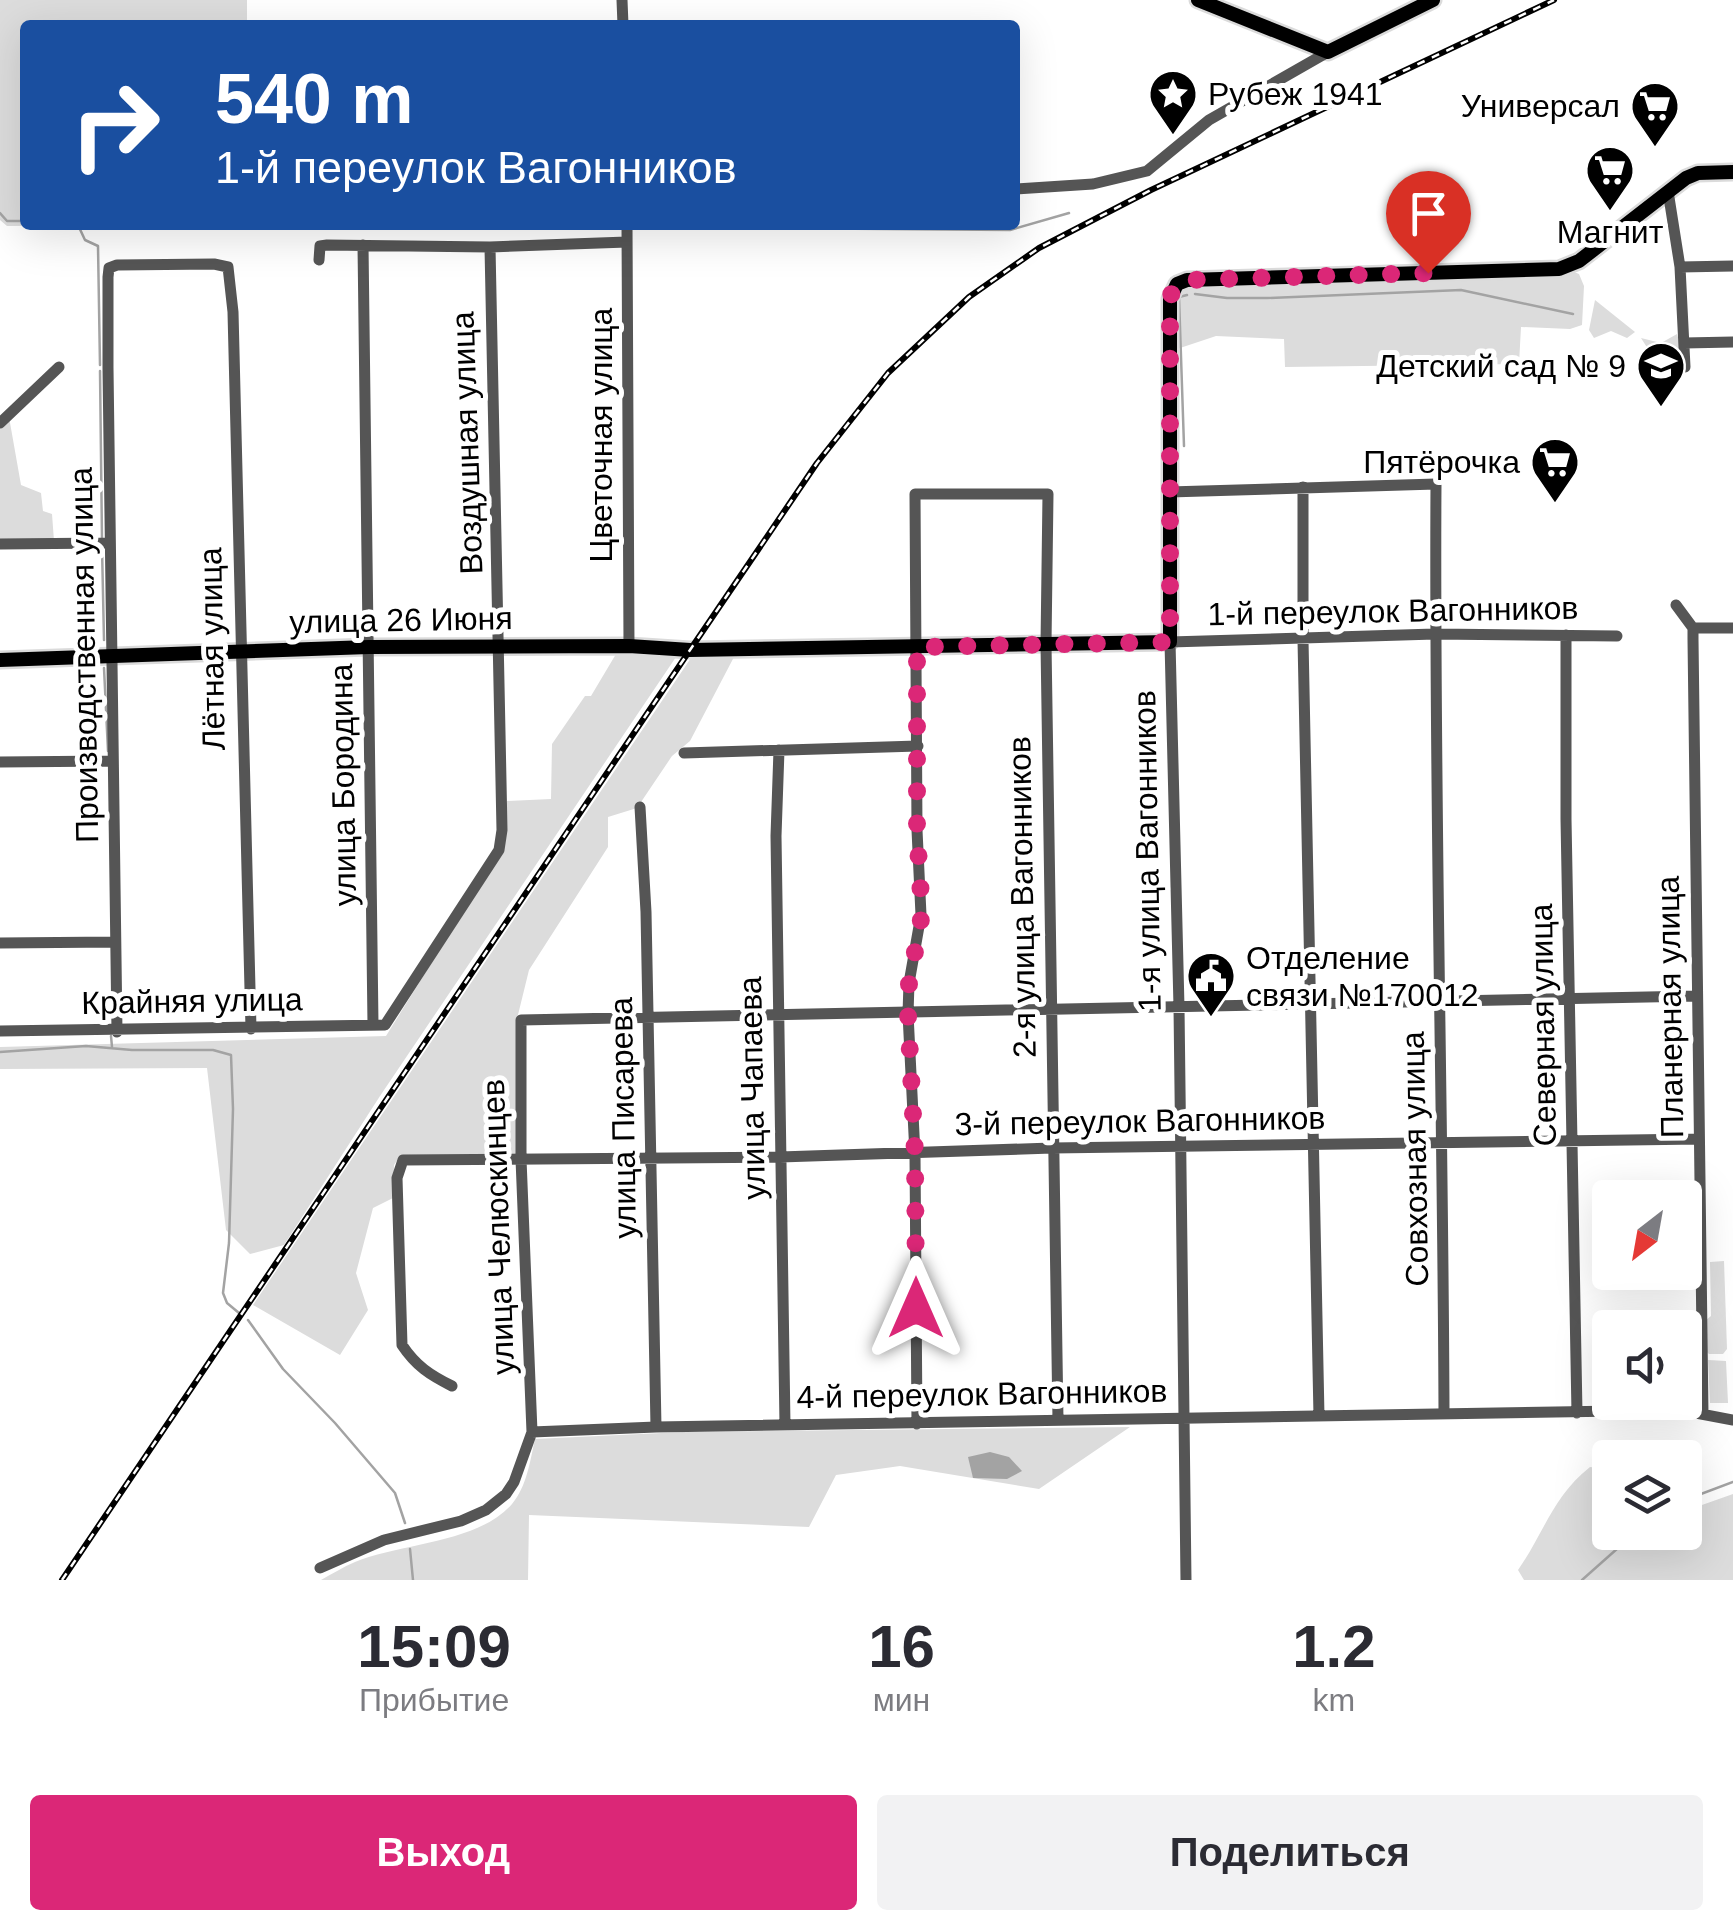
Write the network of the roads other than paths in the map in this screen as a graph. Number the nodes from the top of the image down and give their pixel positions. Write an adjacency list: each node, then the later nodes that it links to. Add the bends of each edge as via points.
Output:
1 (1198, 0): 3 (main road)
2 (1433, 0): 3 (main road)
3 (1328, 52): 5 (street, via 1209,120 1147,171 1093,184)
4 (1733, 172): 6 (main road, via 1698,173)
5 (1020, 189)
6 (1668, 191): 13 (street); 21 (main road, 1-я улица Вагонников, via 1579,261 1558,269 1176,285 1170,299)
7 (627, 230): 8 (street, Цветочная улица)
8 (628, 242): 10 (street); 34 (street, Цветочная улица)
9 (363, 245): 10 (street); 11 (street, via 320,246); 35 (street, улица Бородина)
10 (490, 246): 33 (street, Воздушная улица)
11 (319, 260)
12 (1733, 266): 13 (street)
13 (1680, 267): 16 (street)
14 (108, 277): 23 (street, Производственная улица); 37 (street, Лётная улица, via 116,264 228,268)
15 (1733, 342): 16 (street)
16 (1684, 344): 18 (street)
17 (58, 367): 19 (street)
18 (1685, 367)
19 (0, 424)
20 (1303, 487): 21 (street); 27 (street, Совхозная улица, via 1436,484); 30 (street)
21 (1169, 492): 31 (main road, 1-я улица Вагонников)
22 (0, 544): 23 (street)
23 (108, 544): 39 (street, Производственная улица)
24 (1676, 605): 25 (street)
25 (1692, 628): 26 (street); 49 (street, Планерная улица)
26 (1733, 628)
27 (1435, 634): 28 (street, 1-й переулок Вагонников); 30 (street, 1-й переулок Вагонников); 51 (street, Совхозная улица)
28 (1566, 635): 29 (street, 1-й переулок Вагонников); 50 (street, Северная улица)
29 (1617, 636)
30 (1303, 640): 31 (street, 1-й переулок Вагонников); 52 (street)
31 (1170, 642): 32 (main road, 1-й переулок Вагонников); 53 (street, 1-я улица Вагонников)
32 (1046, 644): 36 (main road, 1-й переулок Вагонников); 36 (street, 2-я улица Вагонников, via 1048,494 915,494); 54 (street, 2-я улица Вагонников)
33 (500, 646): 34 (main road, улица 26 Июня); 35 (main road, улица 26 Июня); 58 (street, Воздушная улица, via 499,850)
34 (629, 646): 38 (main road, улица 26 Июня)
35 (370, 647): 37 (main road, улица 26 Июня); 58 (street, улица Бородина)
36 (917, 647): 38 (main road, 1-й переулок Вагонников); 41 (street)
37 (239, 650): 39 (main road, улица 26 Июня); 59 (street, Лётная улица)
38 (690, 650)
39 (112, 655): 40 (main road, улица 26 Июня); 44 (street, Производственная улица)
40 (0, 660)
41 (918, 746): 42 (street); 56 (street, via 922,914)
42 (779, 750): 43 (street); 55 (street, улица Чапаева)
43 (684, 753)
44 (113, 761): 45 (street); 47 (street, Производственная улица)
45 (0, 762)
46 (640, 807): 57 (street, улица Писарева)
47 (115, 942): 48 (street); 61 (street, Производственная улица)
48 (0, 943)
49 (1696, 996): 50 (street); 62 (street, Планерная улица)
50 (1570, 999): 51 (street); 63 (street, Северная улица)
51 (1441, 1002): 52 (street); 64 (street, Совхозная улица)
52 (1312, 1006): 53 (street); 65 (street)
53 (1179, 1007): 54 (street); 66 (street, 1-я улица Вагонников)
54 (1050, 1008): 56 (street); 67 (street, 2-я улица Вагонников)
55 (779, 1014): 56 (street); 57 (street); 69 (street, улица Чапаева)
56 (908, 1014): 68 (street)
57 (648, 1018): 70 (street, улица Писарева); 71 (street, улица Челюскинцев, via 520,1020)
58 (379, 1025): 59 (street, Крайняя улица)
59 (250, 1029): 61 (street, Крайняя улица)
60 (0, 1031): 61 (street, Крайняя улица)
61 (117, 1032)
62 (1699, 1139): 63 (street, 3-й переулок Вагонников); 75 (street, Планерная улица)
63 (1573, 1140): 64 (street, 3-й переулок Вагонников); 73 (street, Северная улица)
64 (1443, 1143): 65 (street, 3-й переулок Вагонников); 74 (street, Совхозная улица)
65 (1313, 1145): 66 (street, 3-й переулок Вагонников); 76 (street)
66 (1181, 1146): 67 (street, 3-й переулок Вагонников); 77 (street, 1-я улица Вагонников)
67 (1052, 1148): 68 (street, 3-й переулок Вагонников); 78 (street, 2-я улица Вагонников)
68 (915, 1154): 69 (street, 3-й переулок Вагонников); 80 (street)
69 (780, 1157): 70 (street, 3-й переулок Вагонников); 81 (street, улица Чапаева)
70 (652, 1158): 71 (street, 3-й переулок Вагонников); 82 (street, улица Писарева)
71 (522, 1159): 72 (street, 3-й переулок Вагонников, via 403,1160 397,1178 402,1345 427,1374); 83 (street, улица Челюскинцев)
72 (452, 1386)
73 (1577, 1412): 74 (street, 4-й переулок Вагонников); 75 (street, 4-й переулок Вагонников)
74 (1444, 1413): 76 (street, 4-й переулок Вагонников)
75 (1703, 1414): 79 (street, 4-й переулок Вагонников)
76 (1319, 1416): 77 (street, 4-й переулок Вагонников)
77 (1185, 1418): 78 (street, 4-й переулок Вагонников); 85 (street, 1-я улица Вагонников)
78 (1058, 1420): 80 (street, 4-й переулок Вагонников)
79 (1733, 1420)
80 (916, 1424): 81 (street, 4-й переулок Вагонников)
81 (785, 1425): 82 (street, 4-й переулок Вагонников)
82 (656, 1427): 83 (street, 4-й переулок Вагонников)
83 (532, 1432): 84 (street, via 514,1482 497,1504)
84 (320, 1568)
85 (1186, 1580)

